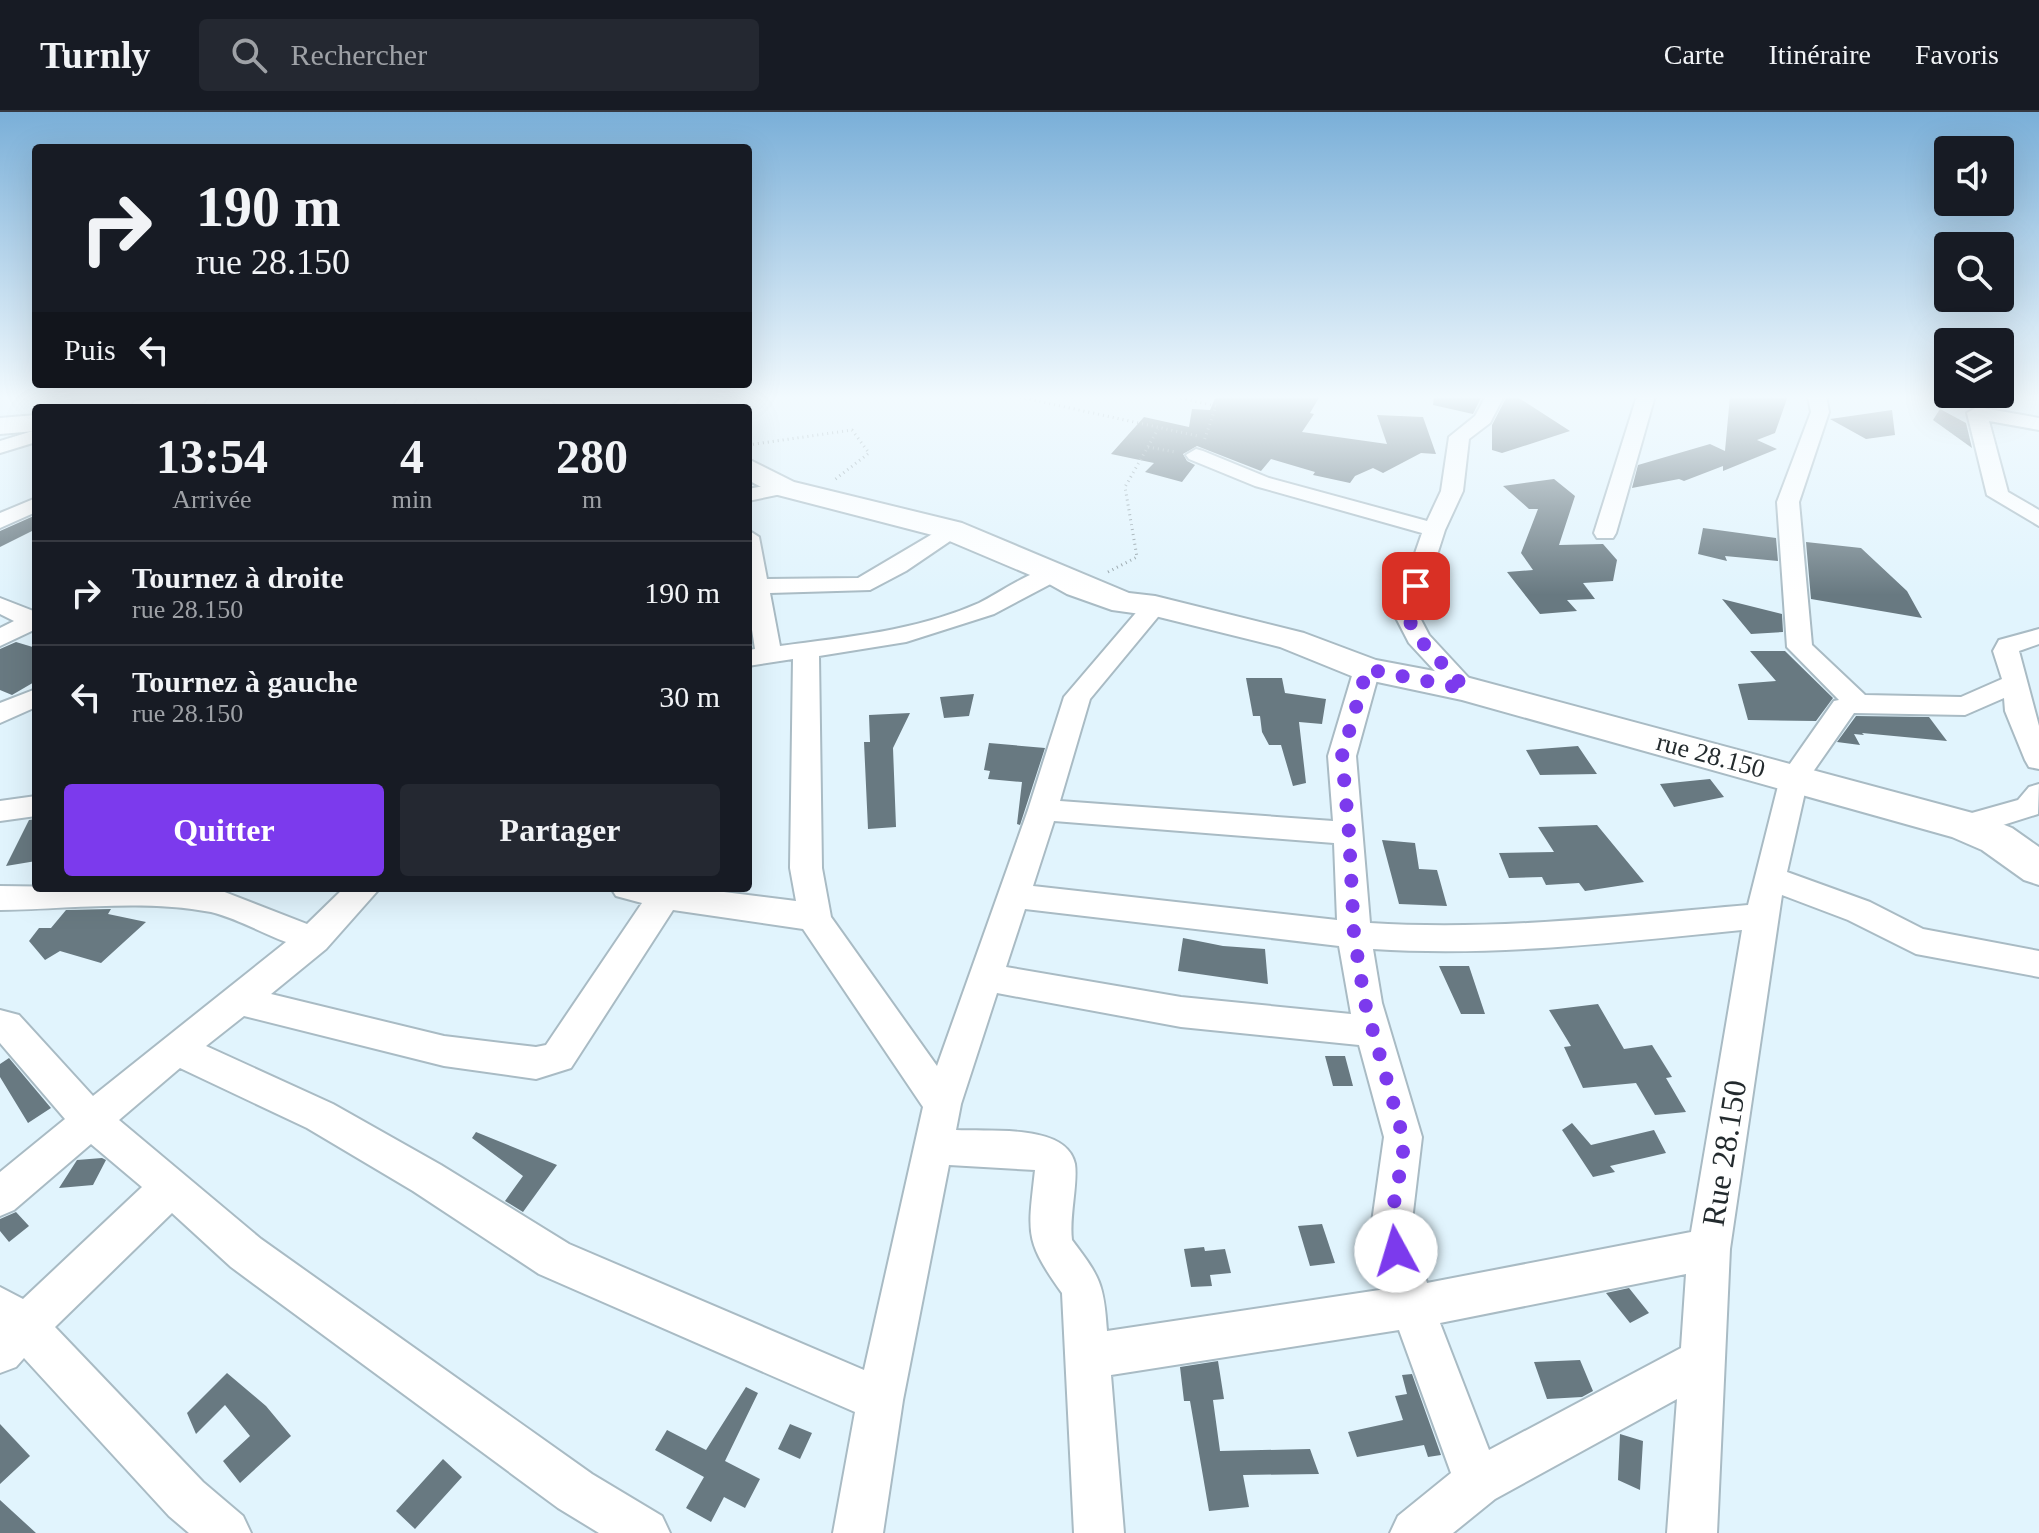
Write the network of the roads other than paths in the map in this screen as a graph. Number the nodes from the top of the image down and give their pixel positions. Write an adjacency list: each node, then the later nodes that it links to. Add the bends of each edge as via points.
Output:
1 (1229, 462): 13 (street, via 1262,482)
2 (1456, 462): 13 (street, via 1452,491)
3 (1626, 462): 14 (street)
4 (1802, 462): 29 (street, via 1788,502 1800,647)
5 (1990, 462): 10 (street, via 1998,495)
6 (752, 470): 7 (street, rue 28.150)
7 (799, 492): 8 (street); 12 (street, rue 28.150)
8 (752, 495)
9 (32, 506): 11 (street)
10 (2039, 519)
11 (0, 521)
12 (951, 530): 15 (street, rue 28.150); 16 (street, via 862,585)
13 (1434, 530): 27 (street, via 1406,614 1418,638)
14 (1605, 533)
15 (1066, 580): 18 (street, rue 28.150, via 1124,603); 23 (street, via 897,637)
16 (752, 585): 24 (street)
17 (0, 605): 19 (street)
18 (1155, 606): 25 (street, rue 28.150, via 1292,640); 35 (street, via 1077,697)
19 (32, 619)
20 (32, 620): 22 (street)
21 (2039, 636): 26 (street, via 2008,645)
22 (0, 638)
23 (806, 652): 24 (street); 46 (street, via 806,868)
24 (758, 656)
25 (1367, 669): 27 (street, rue 28.150); 38 (street, via 1342,756)
26 (2016, 682): 29 (street, via 1965,706); 31 (street, via 2019,711)
27 (1466, 689): 32 (street, rue 28.150)
28 (32, 699): 30 (street)
29 (1858, 703): 32 (street, rue 28.150, via 1844,707)
30 (0, 714)
31 (2039, 760)
32 (1794, 778): 37 (street); 40 (street, Rue 28.150)
33 (2039, 794): 37 (street, via 2028,807)
34 (32, 807): 36 (street)
35 (1043, 810): 38 (street); 43 (street)
36 (1, 812)
37 (1965, 826): 39 (street, via 1997,839)
38 (1349, 833): 47 (street)
39 (2039, 869)
40 (1771, 879): 45 (street, Rue 28.150); 49 (street, via 1859,911 1916,941)
41 (360, 892): 48 (street)
42 (668, 893): 46 (street); 51 (street, via 558,1057 547,1061 444,1051)
43 (1013, 896): 47 (street); 50 (street)
44 (0, 898): 48 (street, via 157,895 217,901)
45 (1761, 916): 47 (street, via 1556,935 1434,940); 60 (street, Rue 28.150)
46 (815, 920): 55 (street)
47 (1354, 935): 53 (street)
48 (314, 940): 51 (street)
49 (2039, 964)
50 (985, 977): 53 (street, via 1181,1012); 55 (street)
51 (240, 1001): 54 (street)
52 (0, 1025): 56 (street, via 6,1025)
53 (1372, 1031): 61 (street, via 1403,1137 1391,1219)
54 (176, 1049): 56 (street); 65 (street, via 320,1116 554,1259)
55 (942, 1104): 57 (street)
56 (91, 1121): 58 (street); 59 (street)
57 (934, 1147): 63 (street, via 1043,1152 1051,1158 1051,1239 1083,1291); 65 (street)
58 (171, 1186): 62 (street); 68 (street, via 246,1253 575,1491)
59 (0, 1197)
60 (1709, 1249): 61 (street); 64 (street, Rue 28.150)
61 (1412, 1307): 63 (street); 66 (street)
62 (8, 1329): 67 (street)
63 (1087, 1356): 70 (street)
64 (1702, 1361): 66 (street); 72 (street, Rue 28.150)
65 (880, 1400): 69 (street)
66 (1478, 1482): 71 (street)
67 (226, 1533)
68 (645, 1533)
69 (858, 1533)
70 (1099, 1533)
71 (1415, 1533)
72 (1692, 1533)

